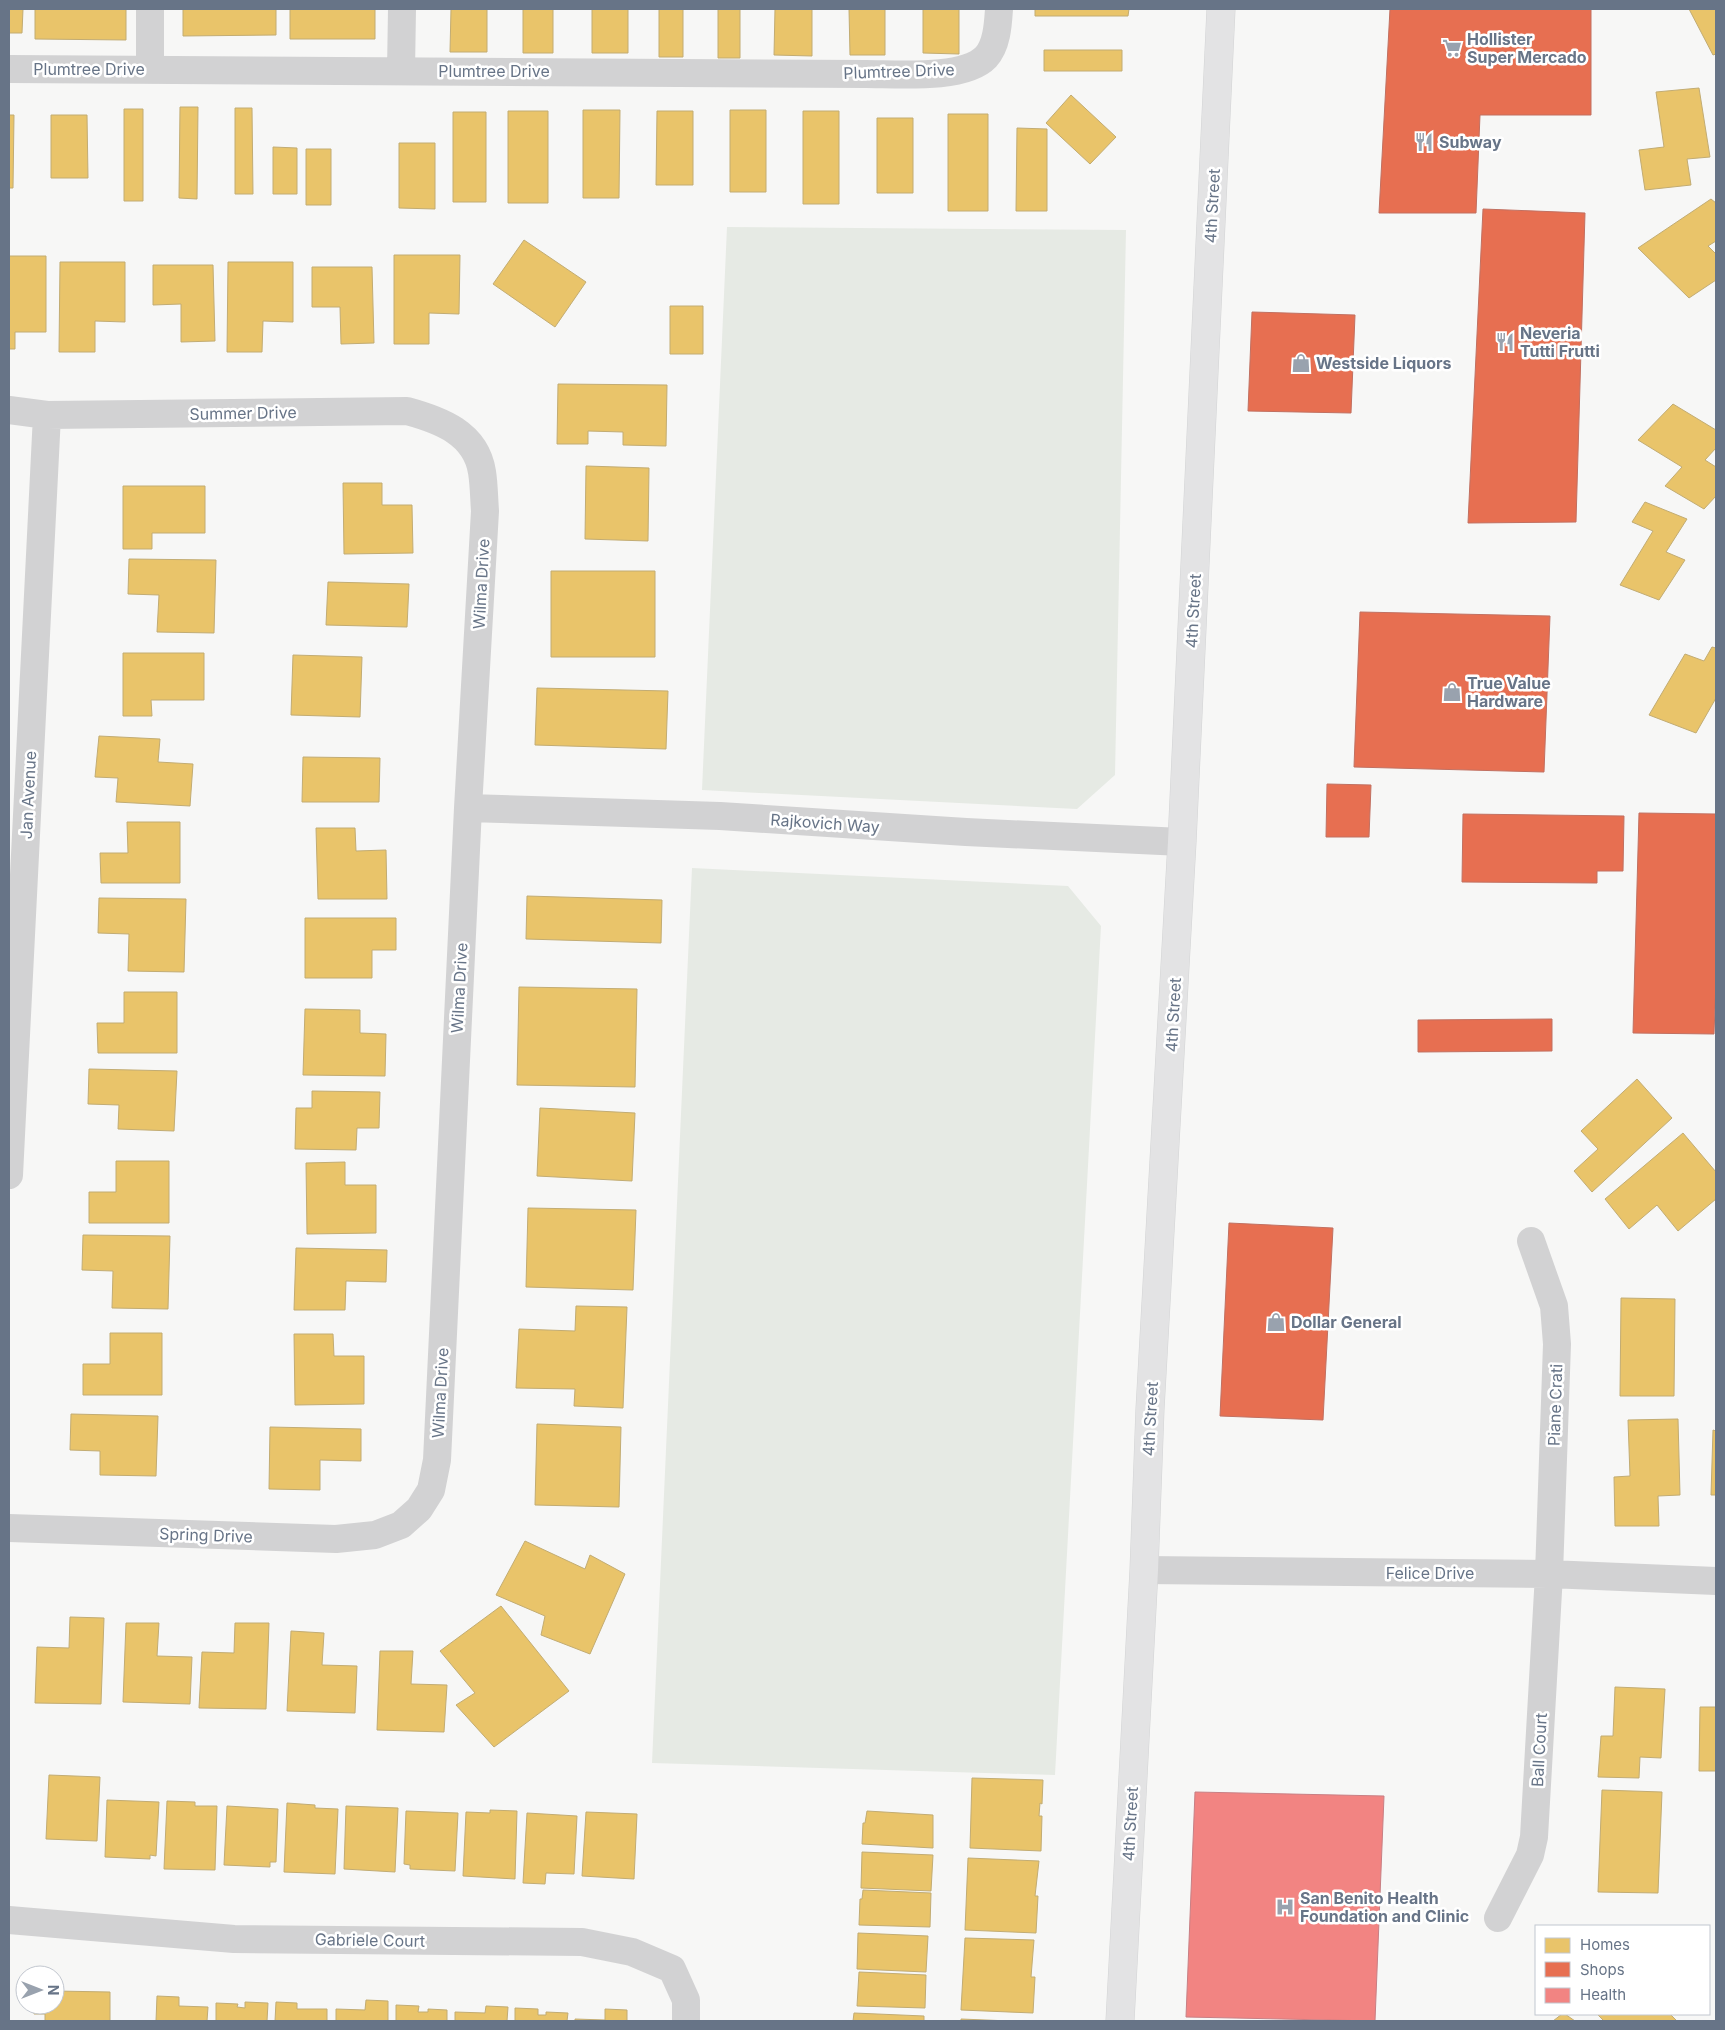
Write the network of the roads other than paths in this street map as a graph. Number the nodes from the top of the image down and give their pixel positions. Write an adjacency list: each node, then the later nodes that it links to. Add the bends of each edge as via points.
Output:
1 (150, 9): 6 (street)
2 (402, 9): 7 (street)
3 (999, 9): 7 (street, Plumtree Drive, via 996,38 987,55 978,63 952,72)
4 (1221, 9): 12 (main road, 4th Street)
5 (9, 69): 6 (street, Plumtree Drive)
6 (150, 69): 7 (street, Plumtree Drive)
7 (401, 71)
8 (9, 410): 9 (street, Summer Drive)
9 (48, 415): 10 (street, Summer Drive, via 408,411 448,425); 13 (street, Jan Avenue)
10 (469, 443): 11 (street, Wilma Drive, via 482,470 485,511)
11 (468, 808): 12 (street, Rajkovich Way, via 720,816); 15 (street, Wilma Drive, via 437,1460 431,1490 419,1509)
12 (1182, 842): 17 (main road, 4th Street)
13 (9, 1176)
14 (1531, 1240): 18 (street, Piane Crati, via 1554,1306 1557,1344)
15 (401, 1524): 16 (street, Spring Drive, via 375,1536 336,1539)
16 (9, 1528)
17 (1144, 1570): 18 (street, Felice Drive); 23 (main road, 4th Street)
18 (1549, 1574): 19 (street, Felice Drive); 20 (street, Ball Court, via 1534,1838 1530,1855)
19 (1716, 1581)
20 (1498, 1918)
21 (9, 1920): 22 (street, Gabriele Court, via 234,1938 582,1942 632,1952 672,1969 686,2000)
22 (686, 2021)
23 (1120, 2021)

